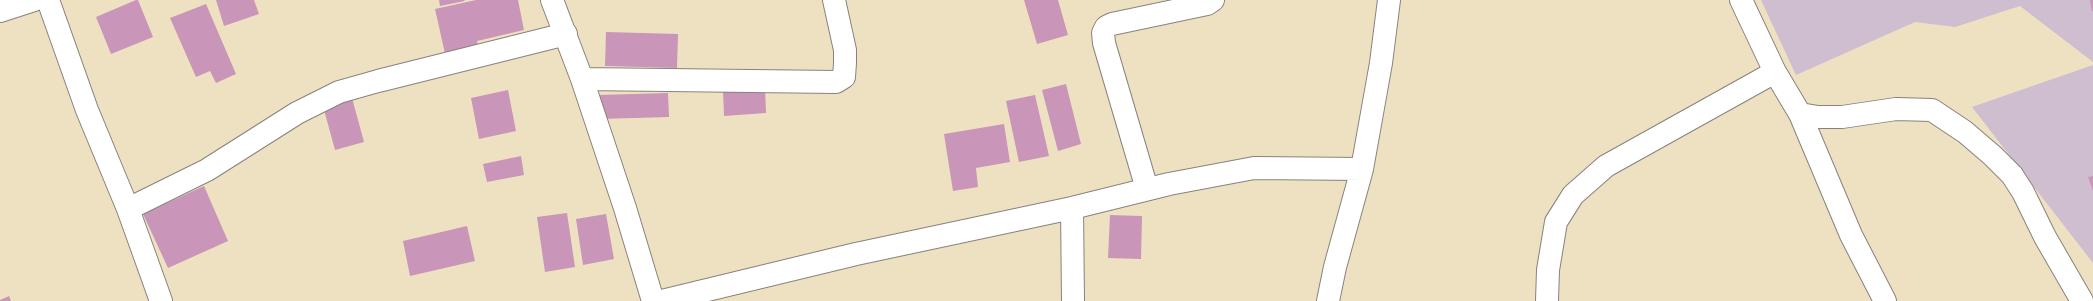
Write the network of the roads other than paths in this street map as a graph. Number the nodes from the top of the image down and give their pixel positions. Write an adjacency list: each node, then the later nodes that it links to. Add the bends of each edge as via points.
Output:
1 (34, 0): 8 (street)
2 (48, 0): 16 (street, via 87,110)
3 (552, 0): 9 (street)
4 (834, 0): 11 (street, via 846,63 844,77 836,82)
5 (1213, 0): 14 (street, via 1207,4 1112,24 1106,27 1103,33)
6 (1389, 0): 13 (street, via 1381,63)
7 (1741, 0): 10 (street)
8 (0, 11)
9 (566, 34): 11 (street); 16 (street, via 340,92 298,113 207,170)
10 (1775, 72): 12 (street); 22 (street, via 1606,166 1573,195 1556,222 1548,270)
11 (582, 79): 18 (street, via 625,208)
12 (1800, 114): 23 (street, via 1851,235); 24 (street, via 1842,117 1896,108 1932,110 1993,156 2012,175)
13 (1362, 169): 14 (street, via 1254,168); 21 (street)
14 (1147, 189): 15 (street)
15 (1072, 208): 19 (street, via 856,254); 20 (street)
16 (128, 209): 17 (street)
17 (161, 301)
18 (652, 301)
19 (662, 301)
20 (1074, 301)
21 (1328, 301)
22 (1547, 301)
23 (1885, 301)
24 (2082, 301)

